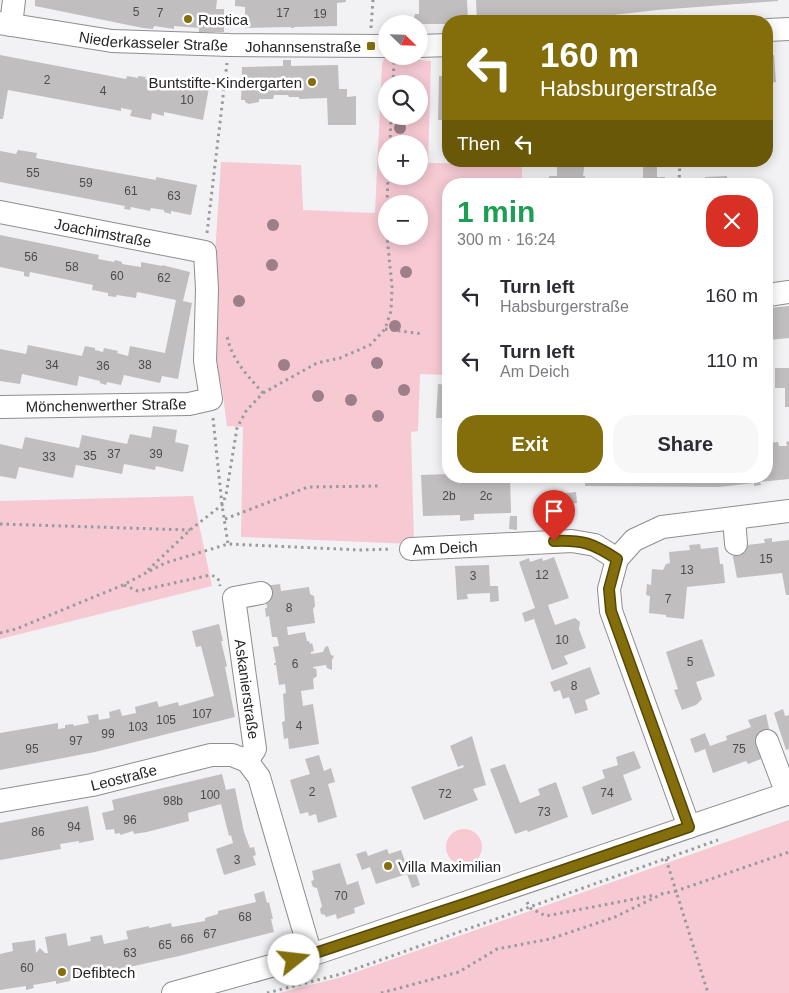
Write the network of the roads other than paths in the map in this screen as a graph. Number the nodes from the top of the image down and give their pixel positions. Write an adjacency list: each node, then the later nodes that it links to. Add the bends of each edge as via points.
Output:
1 (14, 0): 2 (street)
2 (6, 24): 6 (street, Niederkasseler Straße, via 112,41)
3 (789, 29): 4 (street)
4 (773, 30)
5 (442, 45): 7 (street)
6 (378, 46)
7 (428, 46)
8 (0, 212): 11 (street, Joachimstraße, via 205,252 205,361)
9 (789, 292): 10 (street)
10 (773, 294)
11 (211, 400): 12 (street, Mönchenwerther Straße, via 189,404)
12 (0, 407)
13 (789, 511): 14 (street)
14 (734, 518): 15 (street); 17 (street, via 662,527 634,540)
15 (736, 544)
16 (411, 549): 17 (street, Am Deich, via 572,540 595,545)
17 (617, 559): 23 (street, via 609,589 611,611)
18 (260, 593): 20 (street, Askanierstraße, via 234,598 255,749)
19 (767, 741): 21 (street)
20 (247, 761): 22 (street, Leostraße, via 232,755 211,755 92,785); 24 (street, Askanierstraße, via 259,777)
21 (788, 794): 23 (street)
22 (0, 800)
23 (689, 827): 24 (street)
24 (311, 955): 25 (street)
25 (173, 993)

